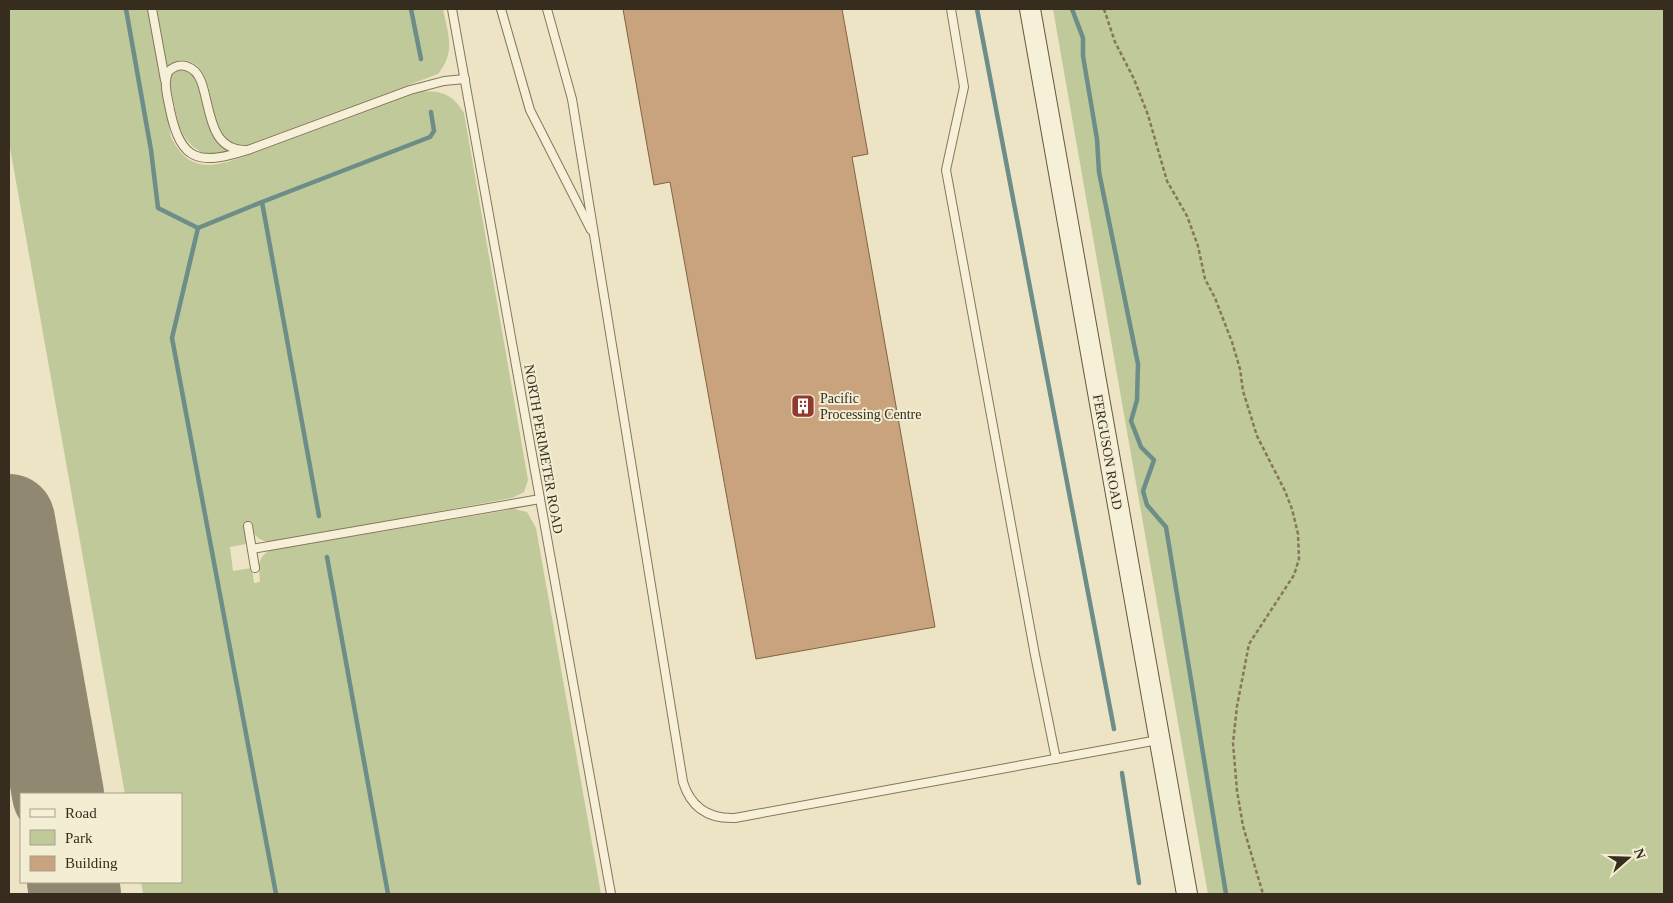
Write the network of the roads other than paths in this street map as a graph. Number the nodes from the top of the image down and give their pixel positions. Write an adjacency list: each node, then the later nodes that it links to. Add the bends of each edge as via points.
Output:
1 (152, 9): 8 (lane)
2 (452, 9): 7 (lane, NORTH PERIMETER ROAD)
3 (501, 9): 10 (lane, via 530,110)
4 (547, 9): 10 (lane, via 572,99)
5 (951, 9): 16 (lane, via 964,87 946,170)
6 (1030, 9): 15 (street, FERGUSON ROAD)
7 (464, 79): 9 (lane, via 410,90); 11 (lane, NORTH PERIMETER ROAD)
8 (165, 82): 9 (lane, via 174,130 188,151 208,159); 9 (lane, via 168,72 177,66 193,69 201,80 212,124 219,137 234,149)
9 (248, 150)
10 (595, 238): 16 (lane, via 686,794 704,812 735,818)
11 (540, 499): 13 (lane); 17 (lane, NORTH PERIMETER ROAD)
12 (248, 526): 13 (lane)
13 (252, 549): 14 (lane)
14 (255, 568)
15 (1160, 740): 16 (lane); 18 (street, FERGUSON ROAD)
16 (1056, 759)
17 (611, 894)
18 (1187, 894)

